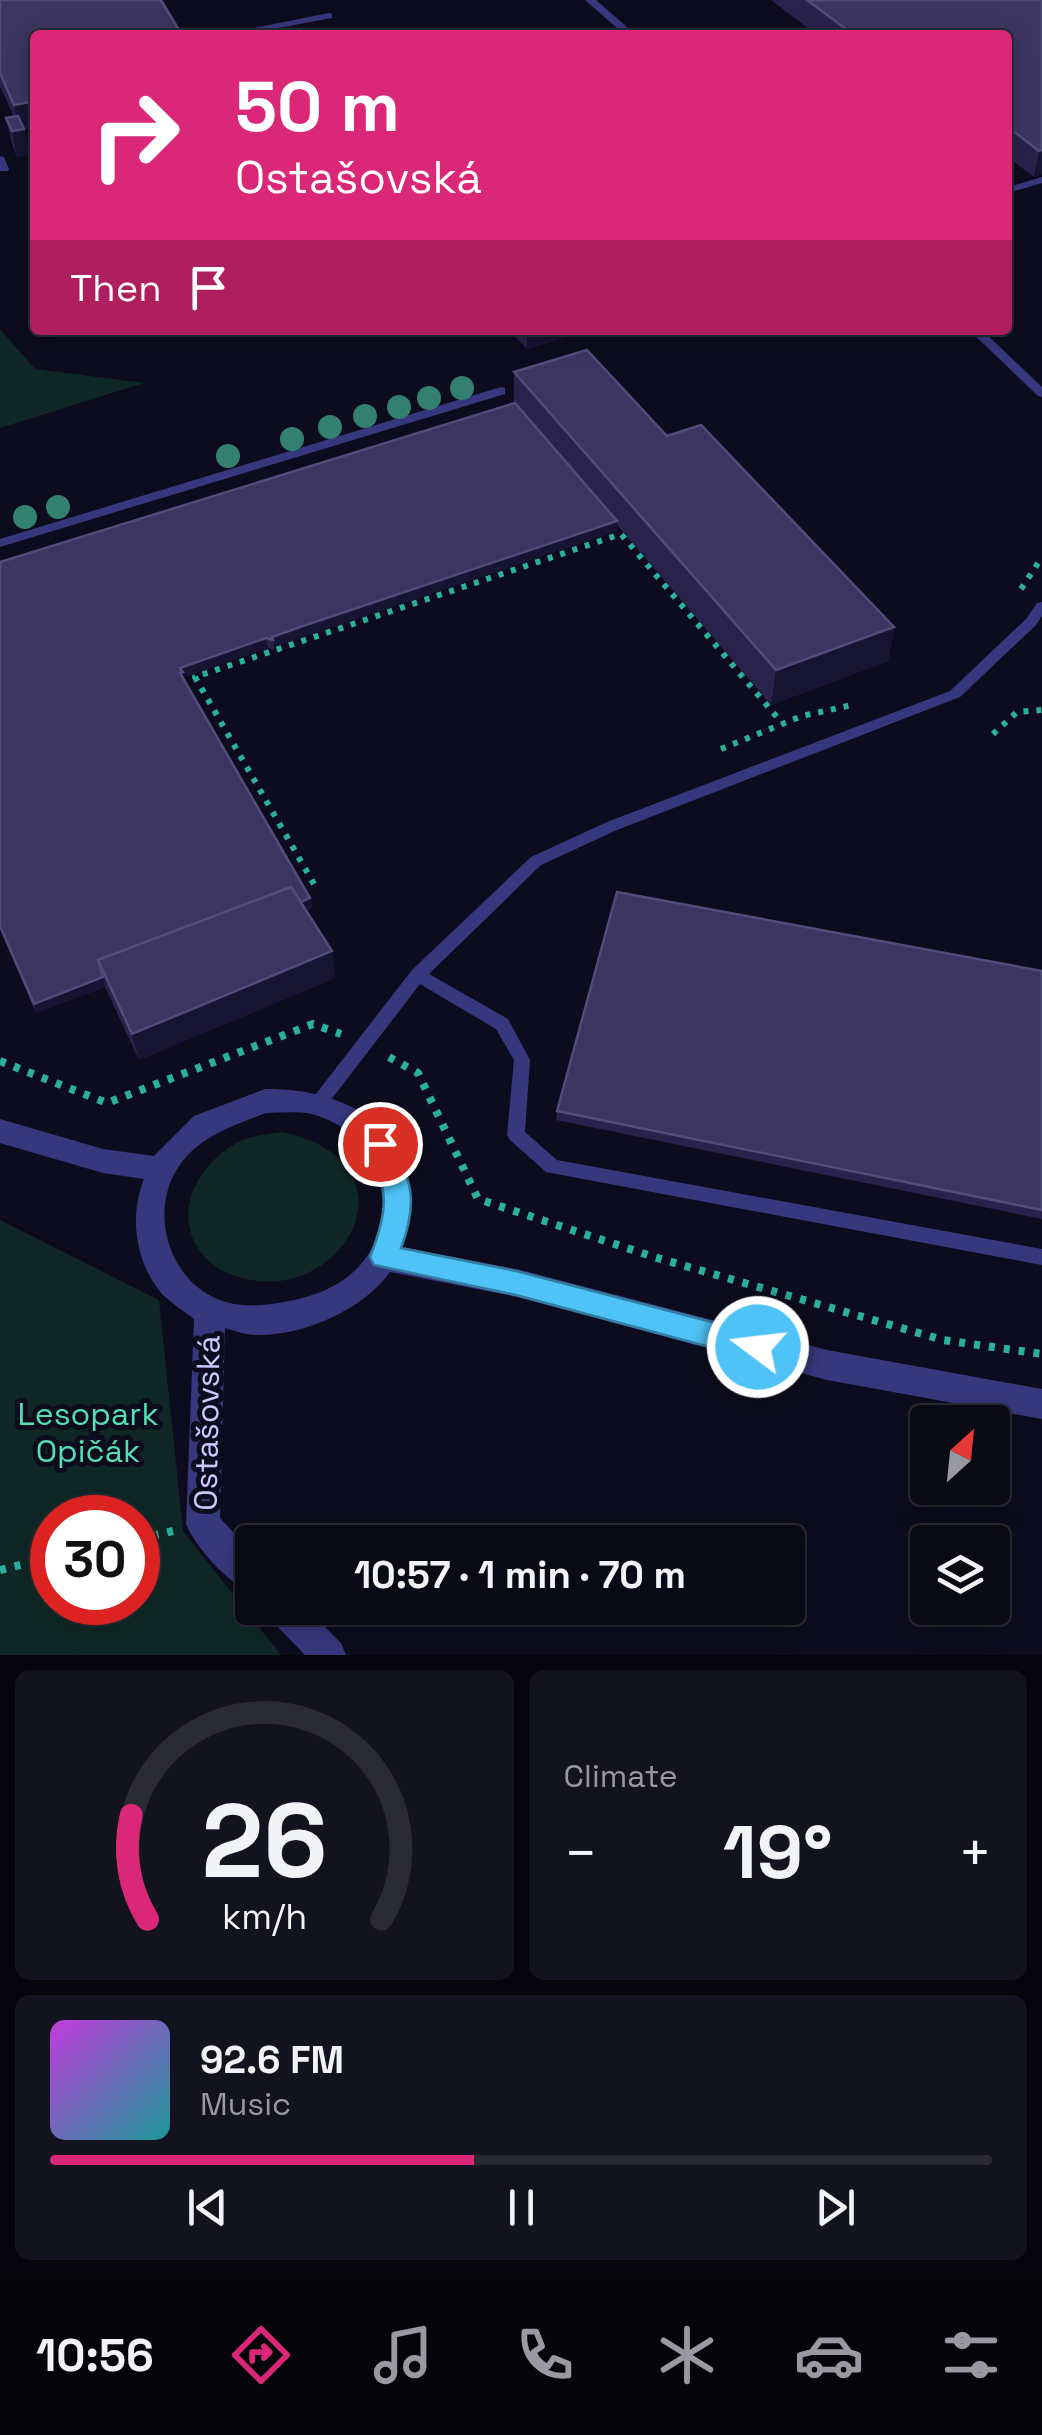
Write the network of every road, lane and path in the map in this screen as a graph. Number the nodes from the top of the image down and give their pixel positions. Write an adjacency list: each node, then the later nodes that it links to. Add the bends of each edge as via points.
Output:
1 (590, 0): 4 (lane)
2 (329, 16): 3 (lane)
3 (252, 30)
4 (625, 30)
5 (1042, 180): 6 (lane)
6 (1012, 189)
7 (981, 335): 9 (lane)
8 (501, 391): 10 (lane)
9 (1042, 393)
10 (0, 543)
11 (1042, 557): 12 (path)
12 (1016, 595)
13 (1042, 606): 20 (lane, via 954,694 536,861)
14 (854, 705): 16 (path)
15 (1042, 710): 17 (path, via 1018,712)
16 (782, 724): 18 (path); 19 (path, via 621,534 195,677)
17 (993, 734)
18 (721, 749)
19 (314, 884)
20 (418, 975): 21 (lane); 27 (lane, via 502,1024 522,1060 516,1135 552,1167)
21 (365, 1043): 22 (path, via 312,1024 107,1103); 23 (lane); 29 (path, via 418,1073 478,1199 943,1340)
22 (0, 1061)
23 (318, 1104): 25 (street, Ostašovská, via 243,1106 203,1124); 26 (street, Ostašovská, via 352,1118 380,1144 397,1180 398,1218)
24 (0, 1131): 25 (street)
25 (158, 1170): 28 (street, Ostašovská, via 146,1206 151,1252 170,1284)
26 (384, 1257): 28 (street, Ostašovská, via 336,1302 294,1318 251,1321); 30 (street, via 516,1283 827,1365)
27 (1042, 1257)
28 (210, 1312): 31 (street, Ostašovská, via 203,1524)
29 (1042, 1354)
30 (1042, 1404)
31 (235, 1558)
32 (30, 1562): 33 (path)
33 (0, 1570)
34 (299, 1625): 35 (street)
35 (328, 1655)

